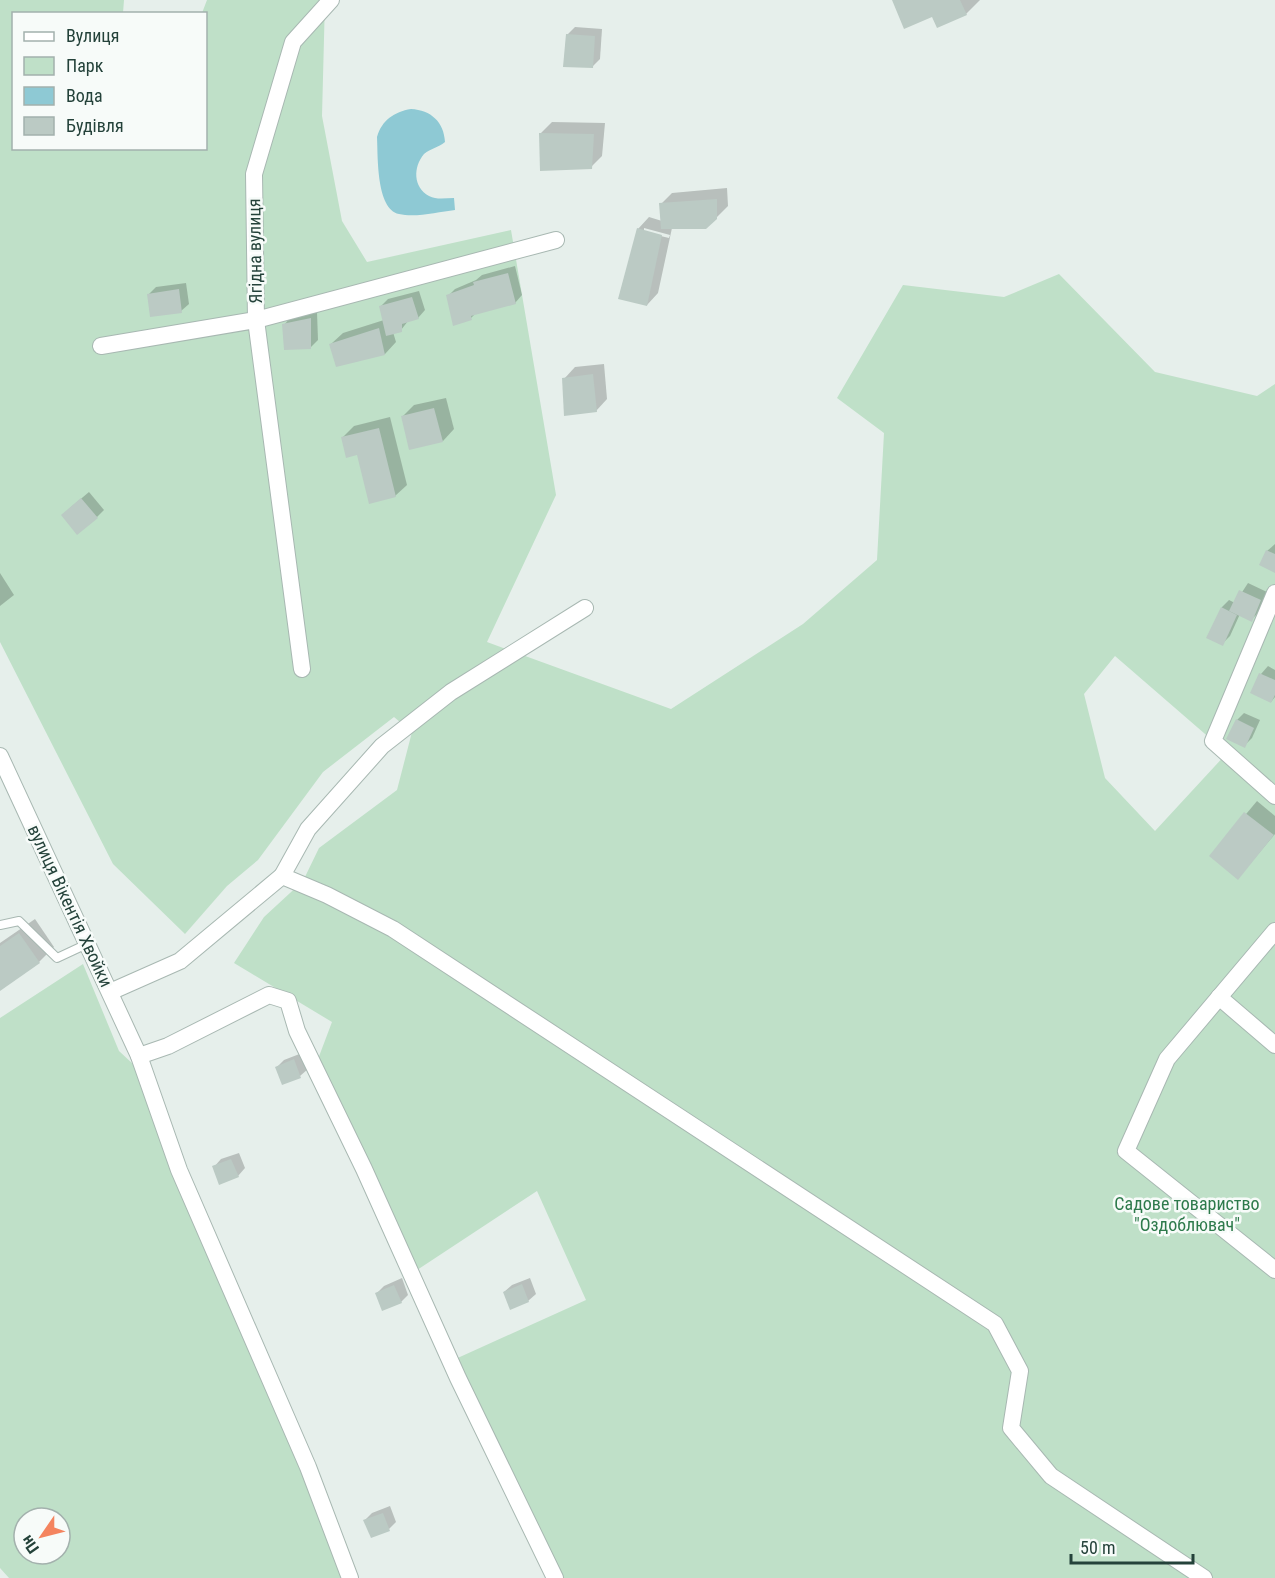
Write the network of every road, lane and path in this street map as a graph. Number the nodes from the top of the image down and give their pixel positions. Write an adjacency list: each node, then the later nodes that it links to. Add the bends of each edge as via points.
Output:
1 (331, 0): 3 (street, Ягідна вулиця, via 293,42 254,174)
2 (556, 240): 3 (street, Ягідна вулиця)
3 (256, 320): 4 (street); 7 (street)
4 (101, 346)
5 (1275, 593): 9 (street, via 1213,741)
6 (585, 608): 10 (street, via 451,692 382,746 308,829)
7 (302, 669)
8 (0, 756): 13 (street, вулиця Вікентія Хвойки)
9 (1275, 796)
10 (282, 876): 14 (street, via 180,961); 21 (street, via 327,894 393,929 994,1324 1020,1371 1011,1428 1051,1476)
11 (0, 925): 13 (lane, via 19,921 57,958)
12 (1275, 931): 15 (street)
13 (87, 944): 14 (street, вулиця Вікентія Хвойки)
14 (110, 992): 17 (street, вулиця Вікентія Хвойки)
15 (1220, 997): 16 (street); 18 (street, via 1167,1059 1126,1151)
16 (1275, 1045)
17 (140, 1056): 19 (street, вулиця Вікентія Хвойки, via 179,1170 308,1467); 20 (street, via 168,1046 268,995 288,1001 297,1031)
18 (1275, 1270)
19 (350, 1578)
20 (555, 1578)
21 (1204, 1578)

